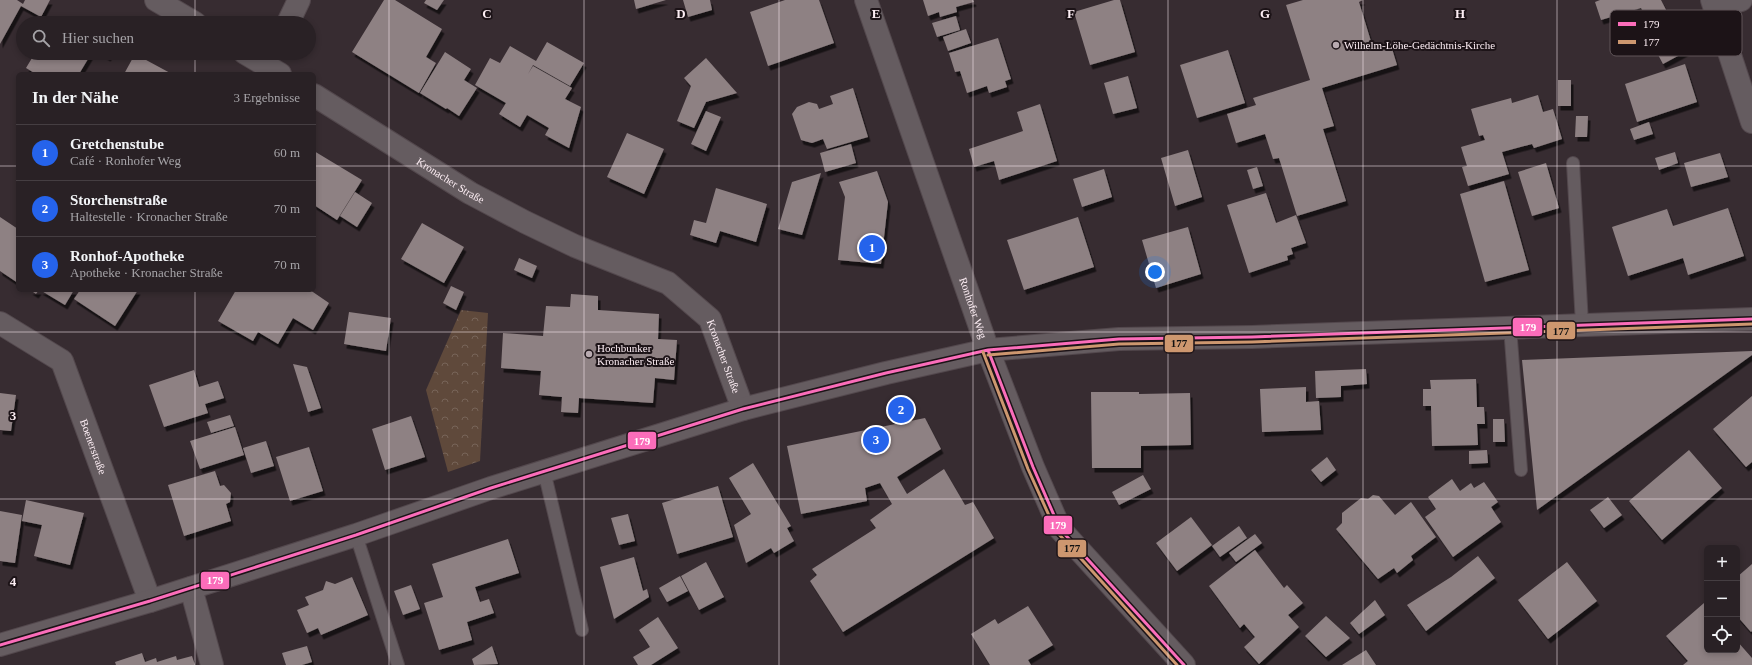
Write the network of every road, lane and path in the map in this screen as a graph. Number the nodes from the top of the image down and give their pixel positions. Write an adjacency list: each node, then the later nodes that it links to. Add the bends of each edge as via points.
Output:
1 (156, 0): 6 (street)
2 (299, 0): 7 (street)
3 (866, 0): 18 (street, Ronhofer Weg)
4 (1741, 0): 5 (street)
5 (1713, 4)
6 (183, 16)
7 (291, 16)
8 (1730, 56): 12 (street)
9 (262, 60): 10 (street)
10 (274, 65)
11 (316, 96): 19 (street, Kronacher Straße, via 470,192 525,222 575,246 668,283 710,319)
12 (1752, 122)
13 (1573, 163): 16 (lane)
14 (1752, 319): 16 (street)
15 (0, 323): 24 (street, Boenerstraße, via 62,361)
16 (1582, 324): 17 (street)
17 (1510, 327): 18 (street, via 1119,339); 20 (lane)
18 (988, 350): 19 (street); 29 (street, Ronhofer Weg, via 1060,529)
19 (743, 409): 21 (street)
20 (1521, 470)
21 (544, 471): 22 (street); 25 (lane)
22 (356, 535): 23 (street); 28 (lane)
23 (191, 588): 24 (street); 27 (street)
24 (150, 601): 26 (street)
25 (582, 630)
26 (0, 645)
27 (212, 665)
28 (398, 665)
29 (1184, 665)

